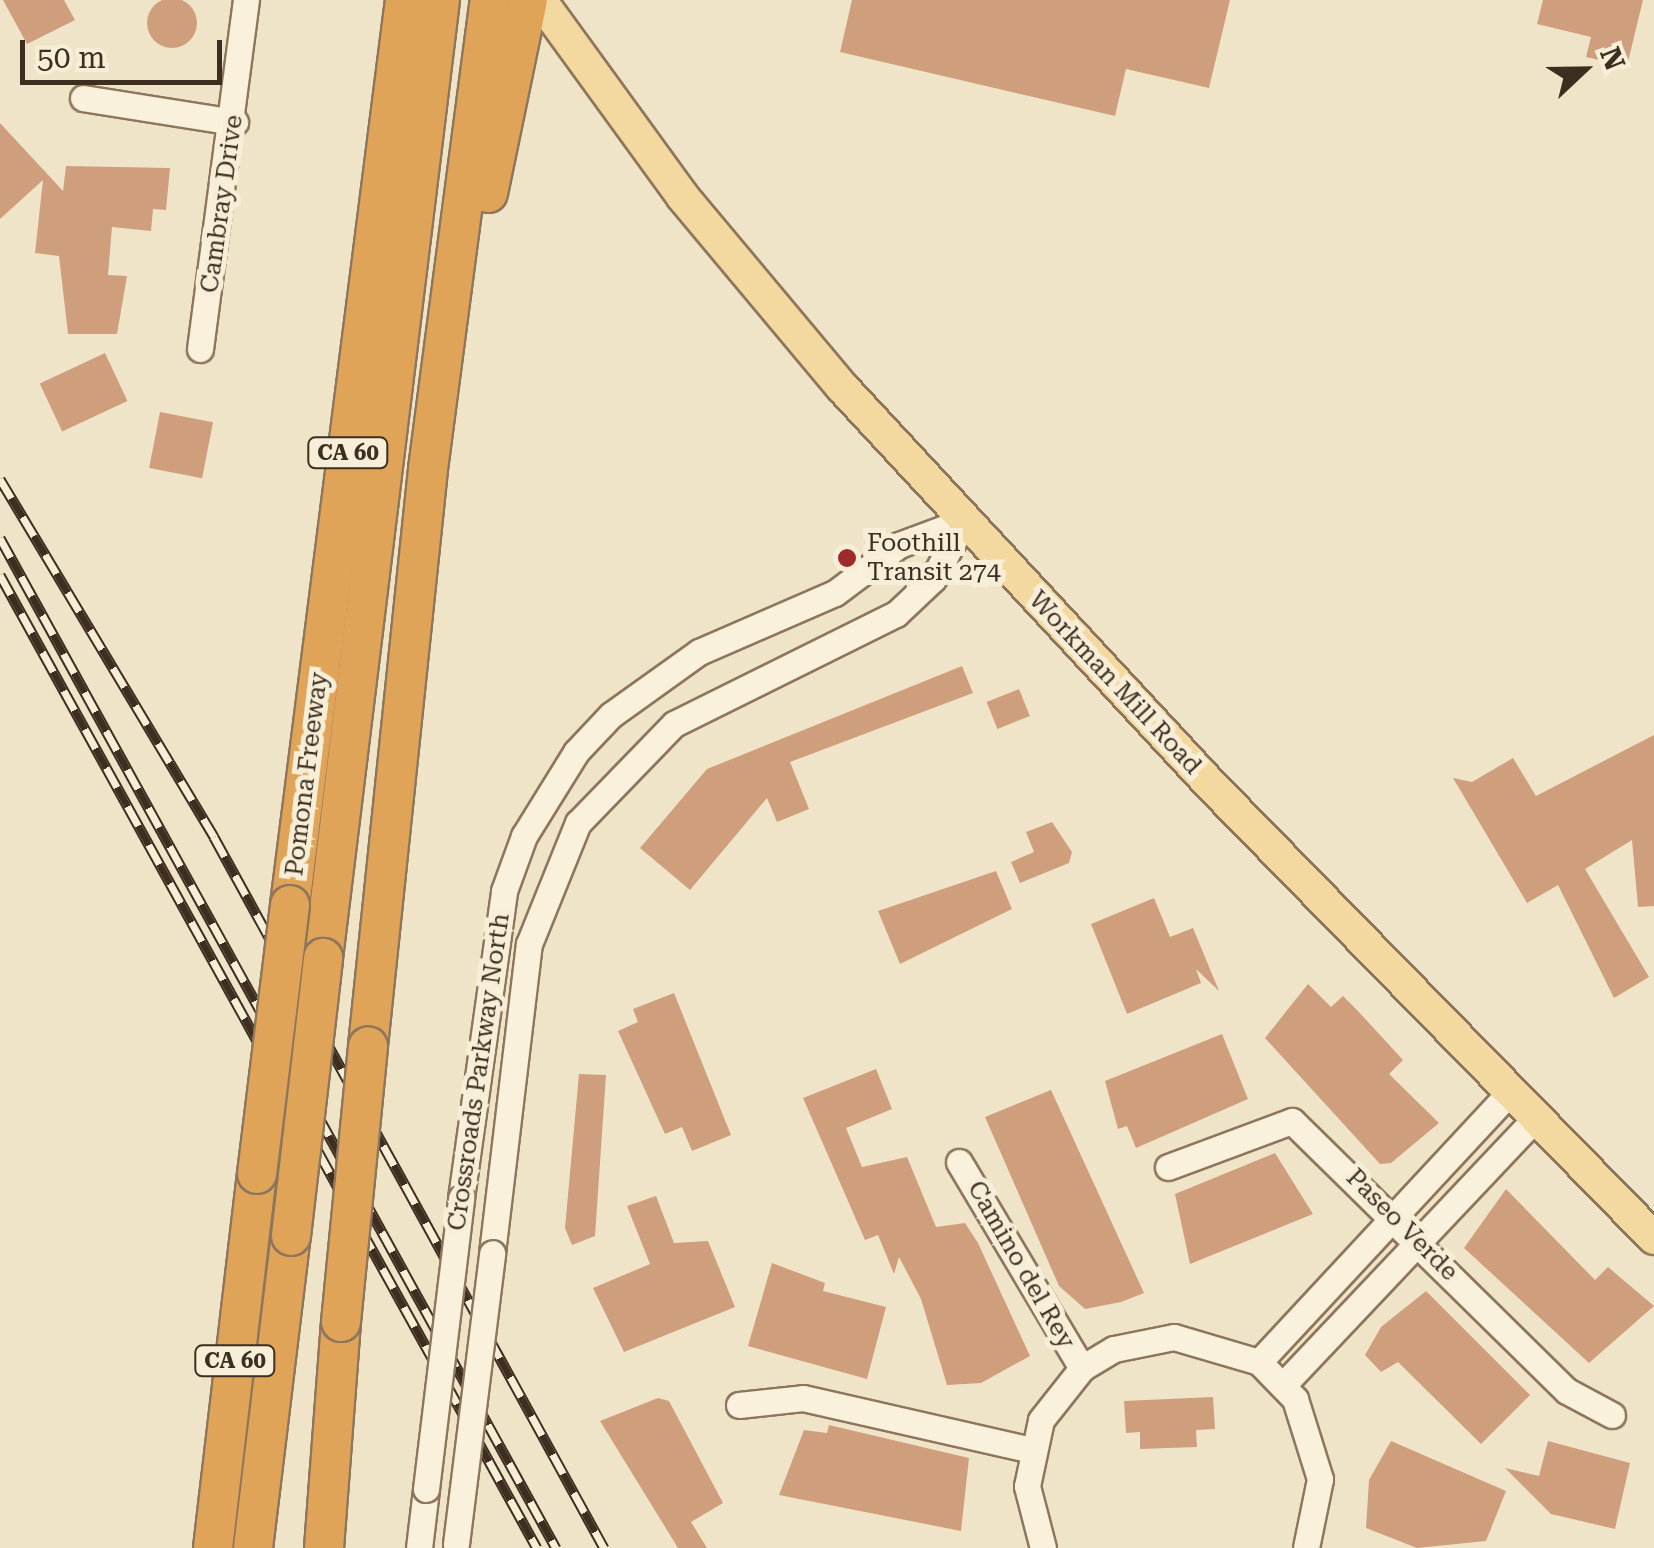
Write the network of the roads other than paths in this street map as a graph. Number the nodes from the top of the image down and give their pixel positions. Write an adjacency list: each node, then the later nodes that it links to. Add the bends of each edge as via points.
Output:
1 (246, 0): 8 (street, Cambray Drive)
2 (405, 0): 27 (highway, Pomona Freeway / CA 60, bridge)
3 (490, 0): 10 (highway, CA 60)
4 (528, 0): 10 (highway)
5 (540, 0): 11 (main road, Workman Mill Road, via 768,302)
6 (442, 7): 28 (highway, bridge)
7 (83, 98): 8 (street)
8 (234, 122): 9 (street, Cambray Drive)
9 (200, 348)
10 (428, 469): 29 (highway, CA 60, bridge)
11 (964, 521): 12 (main road, Workman Mill Road); 25 (street, Crossroads Parkway North, bridge, via 933,579 896,614 674,724 578,823 529,944); 30 (street, Crossroads Parkway North, bridge, via 899,545 835,593 698,652 623,704 576,752 524,836 504,891)
12 (1509, 1092): 13 (main road, Workman Mill Road); 16 (street)
13 (1534, 1119): 17 (main road, Workman Mill Road); 18 (street)
14 (959, 1162): 20 (street, Camino del Rey)
15 (1168, 1167): 16 (street, Paseo Verde, via 1292,1121)
16 (1392, 1215): 18 (street, Paseo Verde); 19 (street)
17 (1654, 1238)
18 (1416, 1240): 21 (street); 23 (street, Paseo Verde, via 1567,1391)
19 (1258, 1362): 20 (street, via 1174,1337 1114,1349); 21 (street)
20 (1082, 1368): 24 (street, via 1041,1420)
21 (1284, 1384): 26 (street, via 1317,1450)
22 (739, 1405): 24 (street, via 802,1398)
23 (1612, 1415)
24 (1031, 1450): 31 (street, via 1028,1486)
25 (456, 1546)
26 (1314, 1546)
27 (212, 1548)
28 (253, 1548)
29 (324, 1548)
30 (419, 1548)
31 (1044, 1548)

